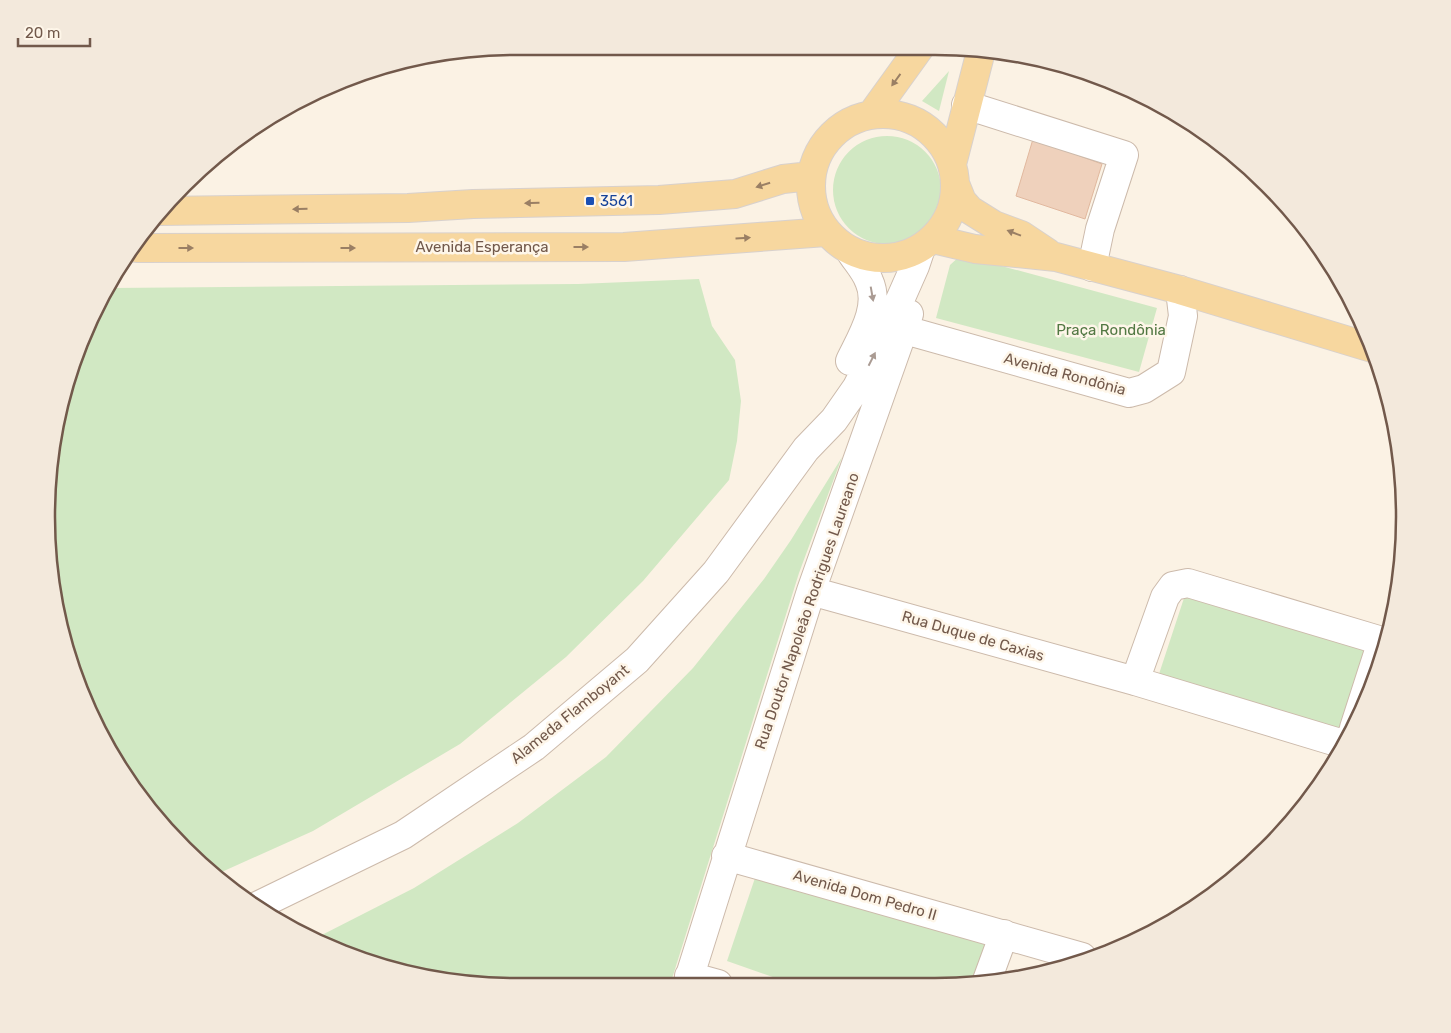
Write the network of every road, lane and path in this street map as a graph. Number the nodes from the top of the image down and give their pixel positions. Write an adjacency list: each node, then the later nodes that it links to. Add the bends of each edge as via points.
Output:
1 (915, 55): 4 (main road, one-way to 4)
2 (980, 58): 3 (main road)
3 (966, 105): 5 (main road); 13 (street, via 1124,155 1100,229)
4 (872, 114): 5 (main road, via 906,116 935,134); 6 (main road, via 843,125 822,147)
5 (954, 175): 9 (main road, via 953,205 945,224); 12 (main road, one-way to 5, via 1021,235 994,225 970,210 962,201)
6 (811, 176): 7 (main road, one-way to 7, via 782,179 735,194 659,200); 8 (main road, via 813,206)
7 (171, 211)
8 (826, 232): 10 (main road, Avenida Esperança, one-way to 8, via 624,247); 11 (main road)
9 (927, 243): 11 (main road, via 898,257 874,258); 12 (main road); 15 (street, Rua Doutor Napoleão Rodrigues Laureano); 17 (street, Alameda Flamboyant, one-way to 9, via 834,420 857,387)
10 (142, 248)
11 (850, 251): 17 (street, Alameda Flamboyant, one-way to 17, via 870,282 874,302 865,330)
12 (1056, 258): 13 (main road)
13 (1092, 267): 14 (main road)
14 (1180, 290): 15 (street, Avenida Rondônia, via 1183,316 1170,372 1129,393); 16 (main road)
15 (904, 330): 18 (street, Rua Doutor Napoleão Rodrigues Laureano)
16 (1363, 345)
17 (813, 440): 23 (street, Alameda Flamboyant, via 716,572 637,660 534,747 403,835)
18 (812, 590): 20 (street, Rua Duque de Caxias); 22 (street, Rua Doutor Napoleão Rodrigues Laureano)
19 (1379, 640): 20 (street, via 1188,583 1173,586 1165,597)
20 (1135, 681): 21 (street, Rua Duque de Caxias)
21 (1337, 741)
22 (726, 856): 24 (street, Avenida Dom Pedro II); 27 (street, Rua Doutor Napoleão Rodrigues Laureano)
23 (264, 903)
24 (1004, 934): 25 (street, Avenida Dom Pedro II); 26 (street)
25 (1077, 956)
26 (989, 975)
27 (689, 978)

